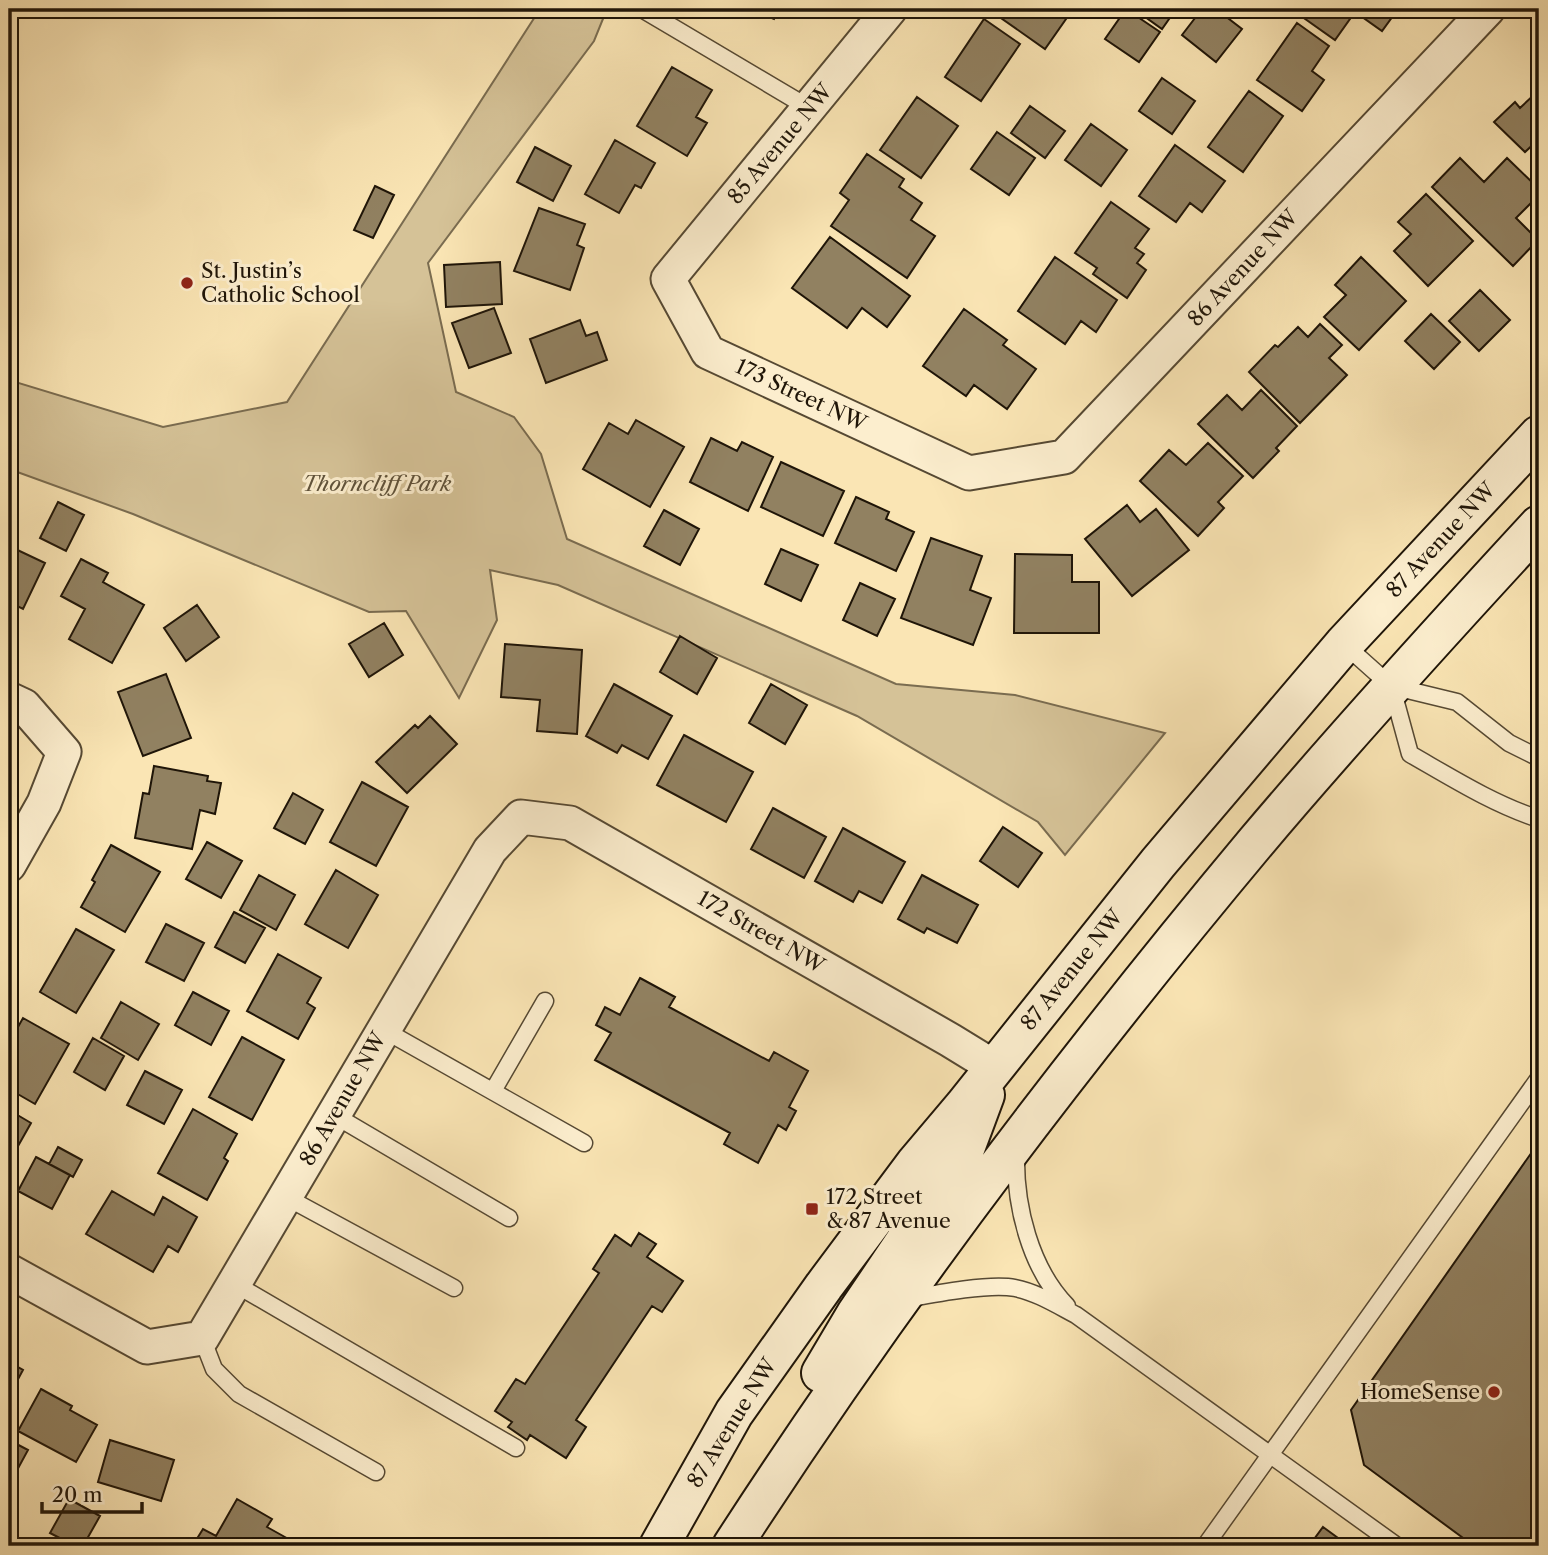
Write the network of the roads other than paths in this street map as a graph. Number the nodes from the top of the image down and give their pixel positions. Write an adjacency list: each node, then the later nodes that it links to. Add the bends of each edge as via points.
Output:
1 (642, 9): 4 (lane)
2 (890, 9): 4 (street, 85 Avenue NW)
3 (1488, 9): 7 (street, 86 Avenue NW, via 1063,457)
4 (809, 108): 5 (street, 85 Avenue NW)
5 (668, 279): 7 (street, 173 Street NW, via 708,352)
6 (1539, 436): 9 (main road, 87 Avenue NW)
7 (969, 473)
8 (1539, 525): 10 (main road)
9 (1344, 644): 10 (lane); 18 (main road, 87 Avenue NW, via 1158,863)
10 (1391, 686): 12 (lane, via 1457,702 1509,743); 14 (lane, via 1410,754 1473,790); 22 (main road, via 1248,851)
11 (16, 702): 15 (street, via 64,752 44,803)
12 (1539, 758)
13 (521, 817): 17 (street, 86 Avenue NW, via 489,850); 18 (street, 172 Street NW, via 570,823)
14 (1539, 819)
15 (9, 866)
16 (545, 1001): 20 (lane)
17 (384, 1030): 20 (lane); 21 (street, 86 Avenue NW)
18 (994, 1067): 33 (main road, via 962,1157 819,1376); 36 (main road, 87 Avenue NW, via 915,1164 734,1413)
19 (1539, 1078): 34 (lane)
20 (493, 1091): 23 (lane)
21 (334, 1115): 24 (street, 86 Avenue NW); 25 (lane)
22 (1017, 1140): 29 (main road); 30 (lane, via 1018,1195 1030,1239 1053,1292)
23 (584, 1143)
24 (286, 1196): 27 (street, 86 Avenue NW); 28 (lane)
25 (509, 1218)
26 (9, 1271): 31 (street, via 147,1347)
27 (235, 1284): 31 (street, 86 Avenue NW); 32 (lane)
28 (454, 1288)
29 (900, 1300): 30 (lane, via 1015,1288); 33 (main road)
30 (1076, 1315): 34 (lane)
31 (202, 1338): 35 (lane, via 214,1369 239,1394)
32 (516, 1448)
33 (796, 1448): 37 (main road)
34 (1270, 1455): 38 (lane); 39 (lane)
35 (376, 1472)
36 (659, 1546)
37 (732, 1546)
38 (1205, 1546)
39 (1397, 1546)

